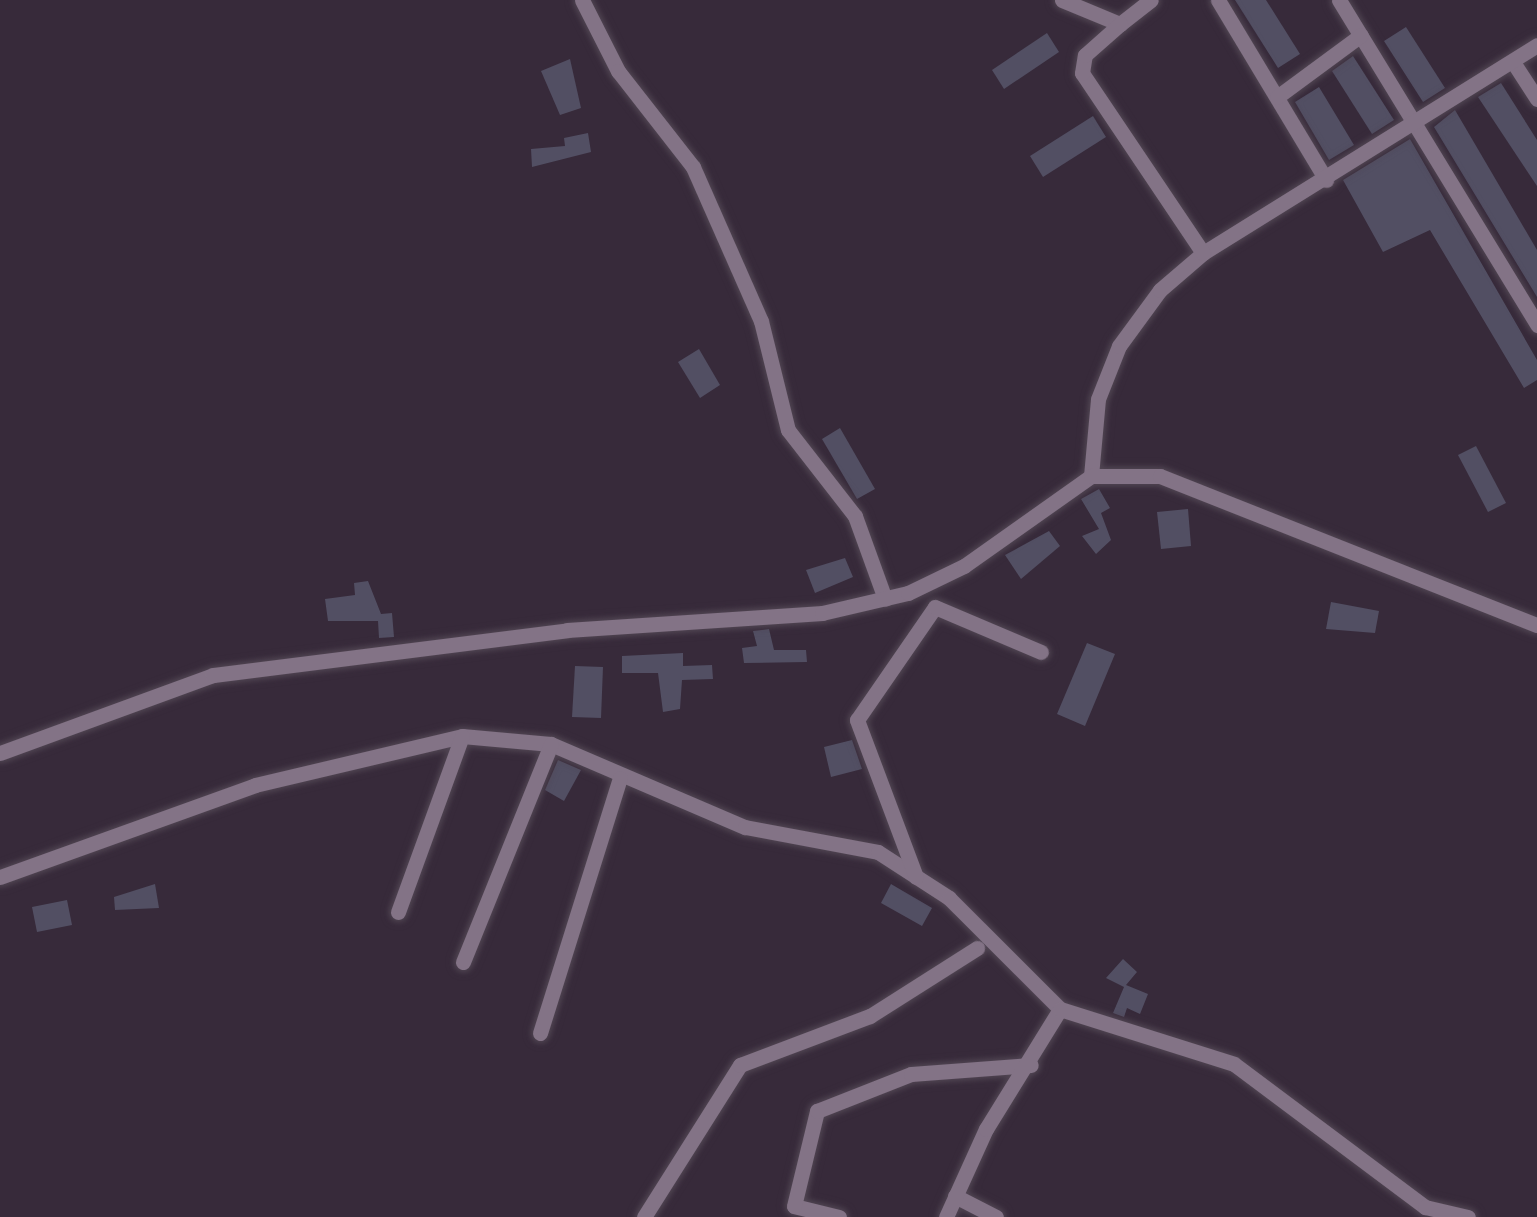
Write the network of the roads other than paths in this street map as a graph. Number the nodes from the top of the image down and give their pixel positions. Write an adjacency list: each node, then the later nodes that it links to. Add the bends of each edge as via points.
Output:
1 (582, 0): 17 (street, via 618,70 693,167 761,321 788,430 855,516)
2 (1062, 0): 6 (street)
3 (1151, 0): 6 (street)
4 (1218, 0): 10 (street)
5 (1339, 0): 7 (street)
6 (1120, 24): 14 (street, via 1085,55 1082,73)
7 (1361, 35): 10 (street); 12 (street)
8 (1537, 46): 9 (street)
9 (1513, 62): 11 (street); 12 (street)
10 (1277, 97): 13 (street)
11 (1537, 99)
12 (1411, 127): 13 (street); 15 (street)
13 (1326, 179): 14 (street)
14 (1203, 253): 16 (street, via 1160,290 1119,346 1098,399)
15 (1537, 325)
16 (1091, 476): 17 (street, via 964,566); 18 (street, via 1160,476)
17 (885, 599): 22 (street, via 822,614 567,630 213,675)
18 (1537, 625)
19 (1041, 652): 25 (street, via 935,607 857,720)
20 (462, 736): 21 (street); 24 (street, via 256,785); 26 (street)
21 (551, 744): 23 (street); 28 (street)
22 (0, 753)
23 (620, 778): 25 (street, via 745,827 878,852); 30 (street)
24 (0, 877)
25 (916, 877): 29 (street, via 949,898)
26 (398, 912)
27 (977, 948): 34 (street, via 870,1016 740,1065)
28 (463, 962)
29 (1060, 1009): 31 (street); 33 (street, via 1234,1064)
30 (540, 1033)
31 (1031, 1065): 32 (street, via 986,1129); 35 (street, via 911,1074 818,1111 794,1206)
32 (956, 1196): 36 (street); 37 (street)
33 (1425, 1212): 38 (street)
34 (644, 1217)
35 (838, 1217)
36 (946, 1217)
37 (997, 1217)
38 (1468, 1217)

